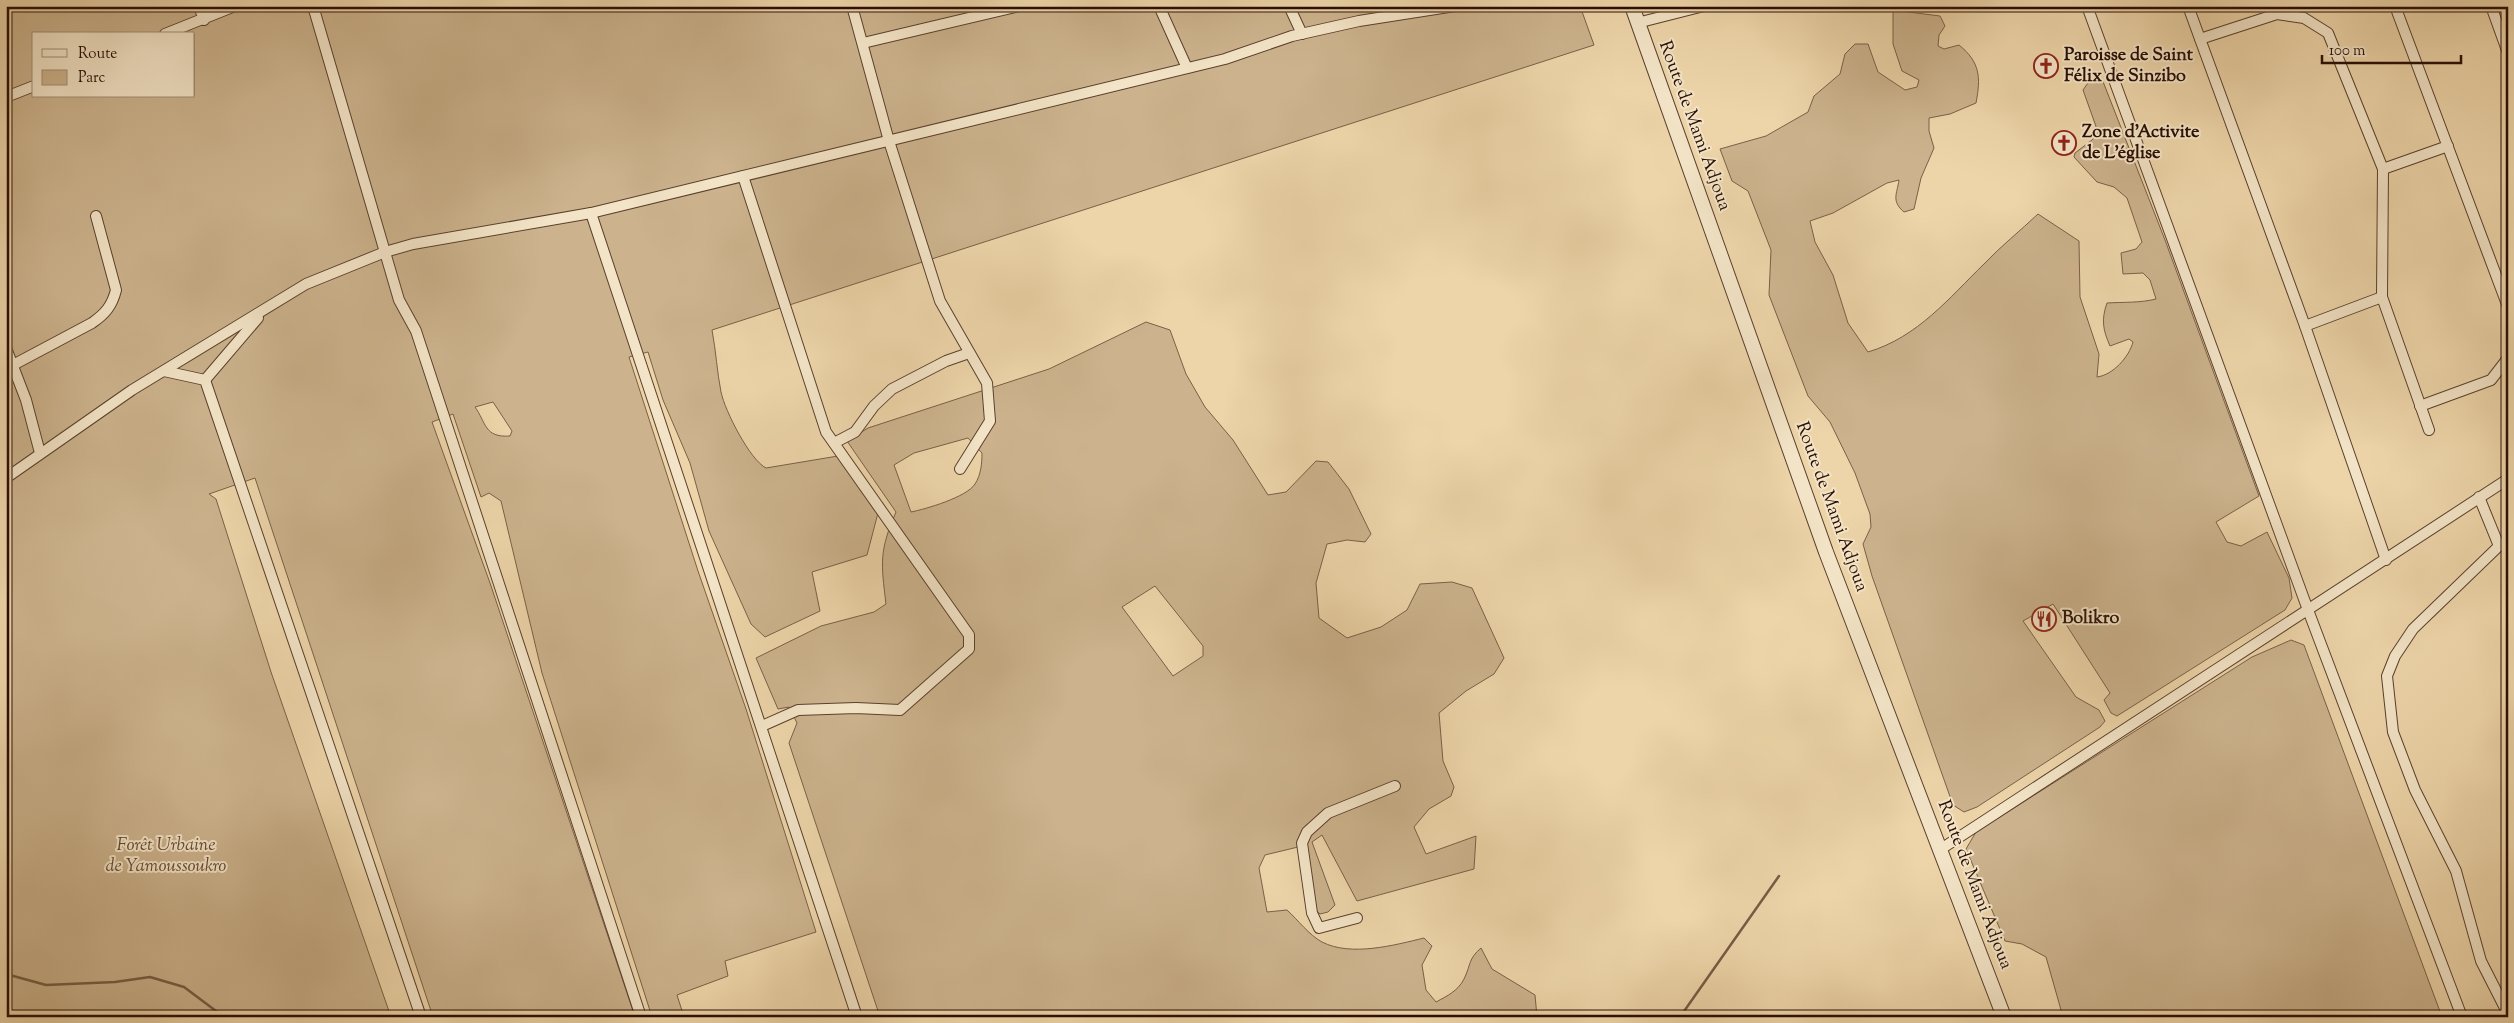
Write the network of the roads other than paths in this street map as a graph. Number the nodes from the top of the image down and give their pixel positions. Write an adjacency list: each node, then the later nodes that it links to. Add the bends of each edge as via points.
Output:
1 (200, 6): 15 (street)
2 (235, 6): 15 (street)
3 (313, 6): 31 (street)
4 (852, 6): 20 (street)
5 (1019, 6): 20 (street)
6 (1159, 6): 22 (street)
7 (1288, 6): 18 (street)
8 (1455, 6): 18 (street, via 1359,21)
9 (1632, 6): 16 (street, Route de Mami Adjoua)
10 (1704, 6): 16 (street)
11 (2087, 6): 52 (street)
12 (2188, 6): 19 (street)
13 (2395, 6): 26 (street)
14 (2491, 6): 21 (street)
15 (204, 20): 17 (street)
16 (1638, 22): 55 (street, Route de Mami Adjoua, via 1826,552)
17 (171, 32)
18 (1302, 34): 22 (street)
19 (2200, 39): 27 (street, via 2277,14 2304,18 2328,33); 35 (street)
20 (863, 43): 25 (street)
21 (2508, 53)
22 (1187, 68): 25 (street)
23 (32, 87): 24 (street)
24 (6, 97)
25 (889, 141): 28 (street); 37 (street, via 940,301)
26 (2448, 146): 27 (street); 33 (street)
27 (2383, 169): 32 (street)
28 (744, 176): 29 (street); 44 (street, via 826,432)
29 (590, 213): 31 (street, via 413,244); 53 (street)
30 (96, 216): 39 (street, via 116,290 114,300 92,323)
31 (385, 252): 34 (street, via 306,284); 59 (street, via 399,300 416,332 429,368)
32 (2382, 297): 35 (street); 42 (street)
33 (2508, 307)
34 (265, 310): 40 (street); 41 (street)
35 (2305, 326): 51 (street)
36 (6, 348): 39 (street)
37 (970, 353): 44 (street, via 946,361 892,389 874,406 855,432); 46 (street, via 987,383 990,421)
38 (2508, 358): 42 (street, via 2490,380)
39 (13, 365): 45 (street)
40 (164, 371): 41 (street); 45 (street)
41 (205, 380): 58 (street)
42 (2420, 406): 43 (street)
43 (2429, 430)
44 (834, 443): 53 (street, via 969,635 969,649 900,710 798,710)
45 (40, 453): 47 (street)
46 (960, 469)
47 (6, 478)
48 (2508, 479): 49 (street)
49 (2479, 497): 50 (street); 51 (street)
50 (2504, 544): 57 (street, via 2413,629 2387,676 2393,732 2415,790 2456,871 2481,961)
51 (2386, 560): 52 (street)
52 (2308, 610): 55 (street); 62 (street)
53 (762, 726): 60 (street)
54 (1395, 786): 56 (street, via 1328,813 1307,832 1302,843 1312,913 1319,928)
55 (1941, 849): 61 (street, Route de Mami Adjoua)
56 (1357, 918)
57 (2508, 1014)
58 (421, 1017)
59 (641, 1017)
60 (857, 1017)
61 (2004, 1017)
62 (2462, 1017)

